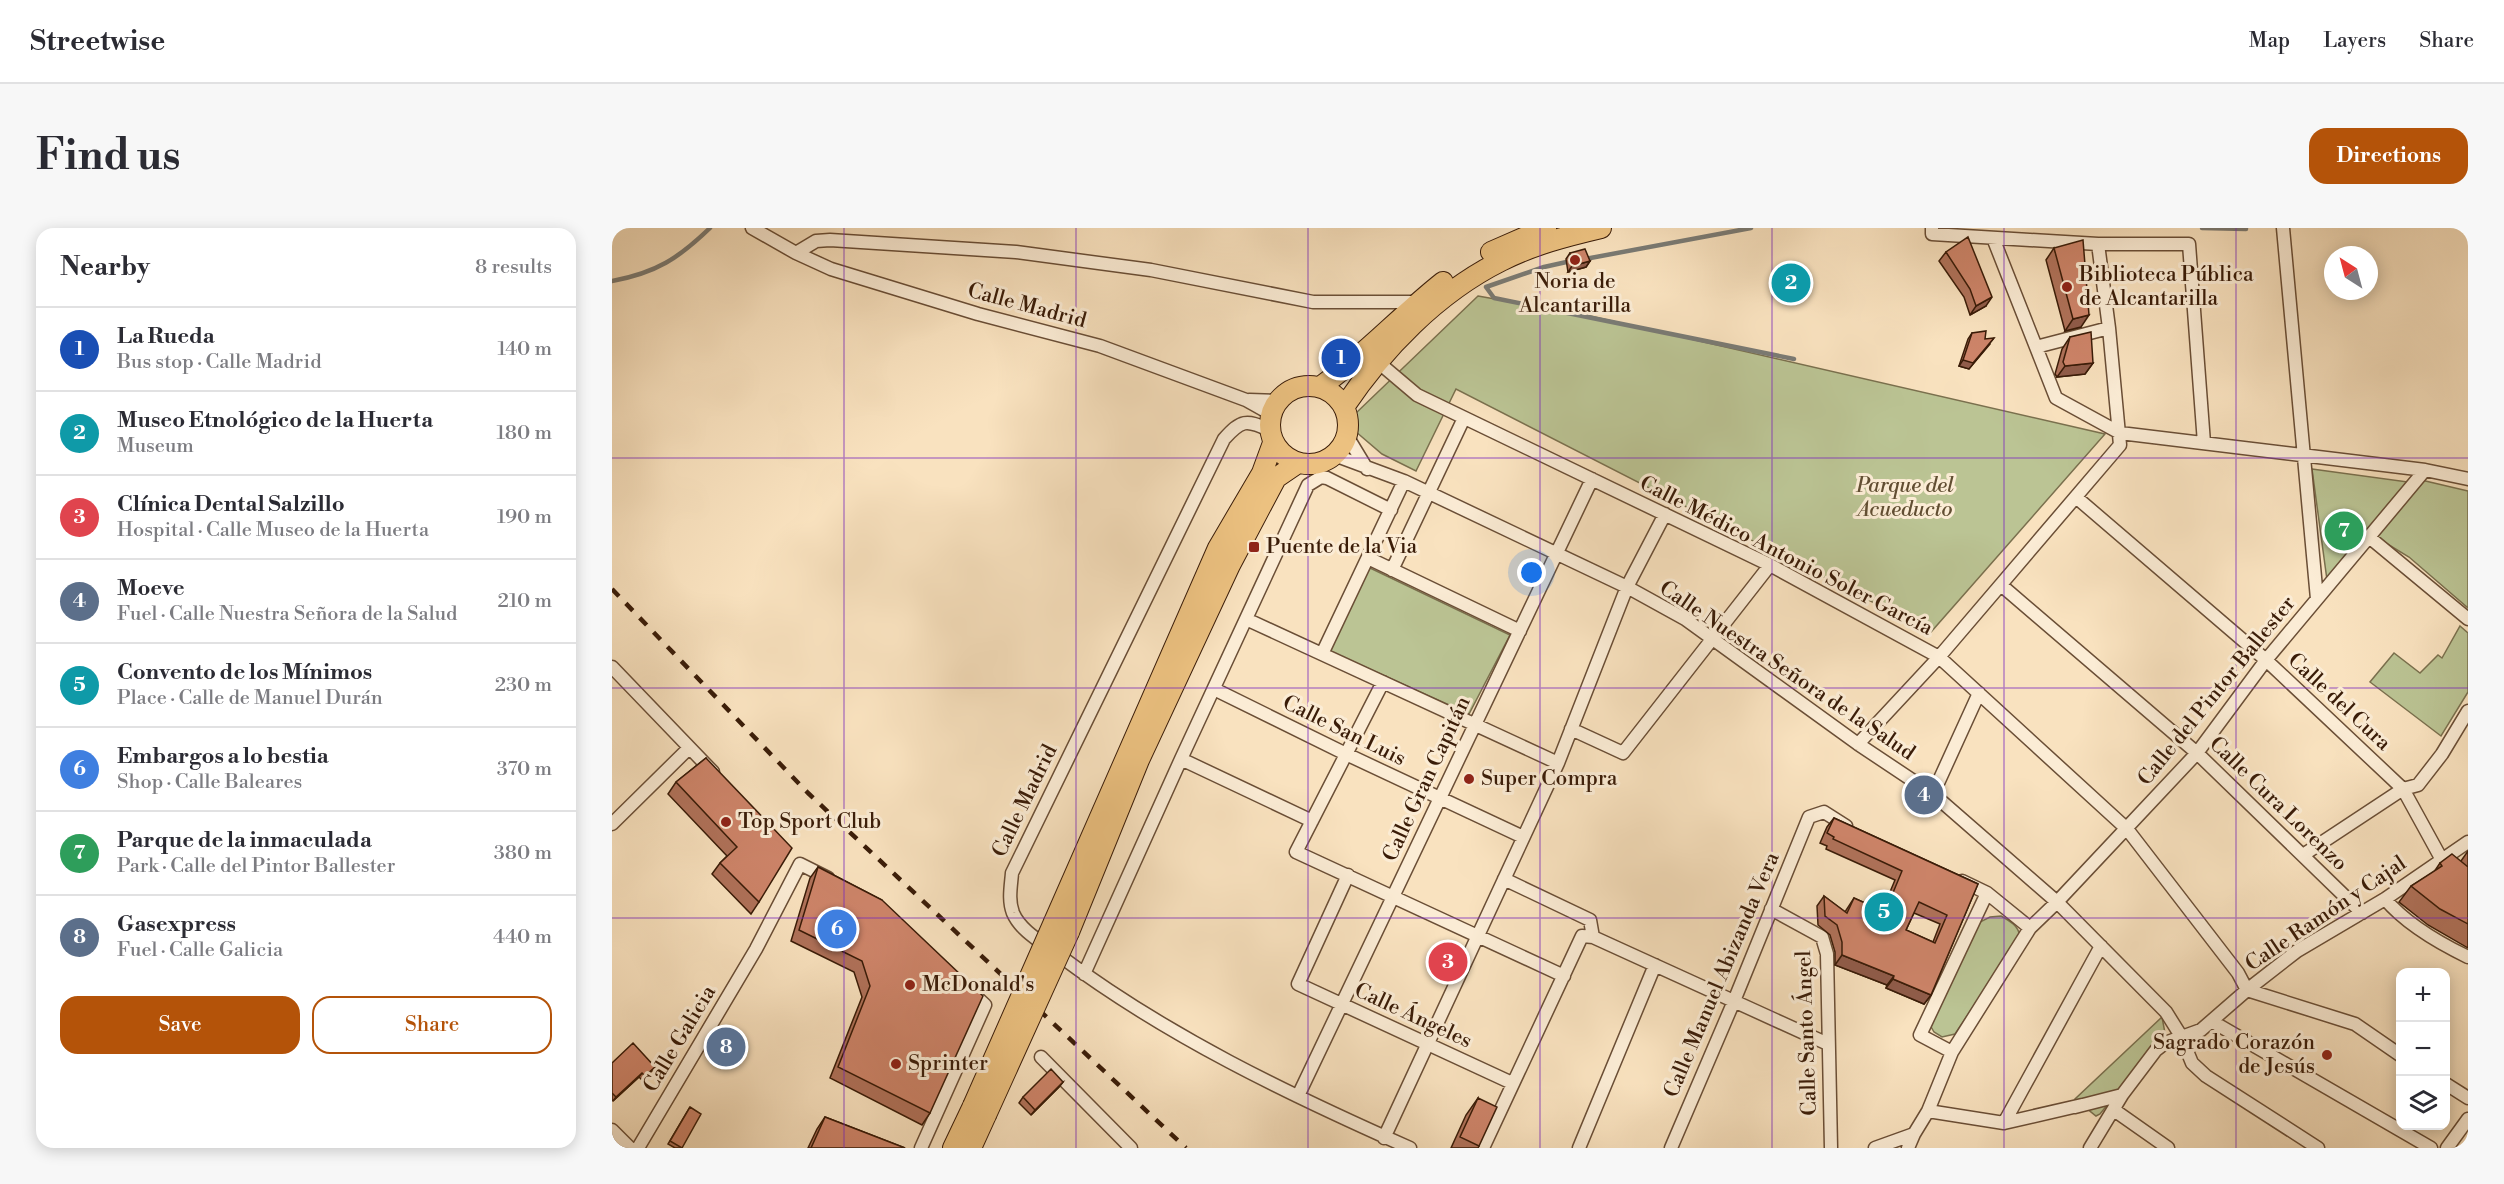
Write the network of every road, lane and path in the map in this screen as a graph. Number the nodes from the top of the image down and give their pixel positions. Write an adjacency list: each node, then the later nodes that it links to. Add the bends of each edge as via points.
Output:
1 (752, 228): 8 (street, Calle Madrid)
2 (1546, 228): 9 (main road, via 1487,254)
3 (1601, 228): 12 (main road, via 1539,244 1500,261 1432,308)
4 (1932, 228): 6 (street, via 1932,234)
5 (2283, 228): 21 (street)
6 (1993, 238): 7 (street); 11 (street)
7 (2097, 244): 10 (street); 19 (street, via 2189,244)
8 (796, 253): 9 (street, via 816,241 830,240 1016,252 1151,270 1313,302); 16 (street, Calle Madrid, via 831,269 967,311 1100,346 1246,399)
9 (1418, 302): 13 (main road, via 1351,365)
10 (2109, 328): 11 (street); 17 (street)
11 (2036, 347): 17 (street, via 2056,398)
12 (1378, 362): 14 (main road); 15 (street, Calle Médico Antonio Soler García, via 1417,394)
13 (1320, 387): 14 (main road, via 1334,394); 16 (main road, via 1290,391)
14 (1344, 407): 18 (main road)
15 (1464, 418): 25 (street, Calle Médico Antonio Soler García); 28 (street)
16 (1273, 422): 22 (main road, via 1284,456); 83 (main road, via 1262,473 1218,548); 90 (street, Calle Madrid, via 1239,424 1224,439 1012,873 1010,900 1014,915 1025,929)
17 (2120, 433): 19 (street); 29 (street, via 2120,445)
18 (1347, 436): 20 (main road); 23 (street)
19 (2204, 443): 21 (street)
20 (1334, 455): 22 (main road, via 1313,465); 23 (street, Calle Nuestra Señora de la Salud)
21 (2303, 455): 24 (street); 39 (street)
22 (1298, 463): 83 (main road, via 1276,478 1230,565)
23 (1367, 469): 27 (street, Calle Nuestra Señora de la Salud)
24 (2425, 470): 26 (street); 32 (street, Calle del Pintor Ballester)
25 (1592, 479): 31 (street, Calle Médico Antonio Soler García); 33 (street, Calle Gran Capitán)
26 (2468, 479)
27 (1404, 481): 28 (street, Calle Nuestra Señora de la Salud); 30 (street)
28 (1429, 493): 33 (street, Calle Nuestra Señora de la Salud); 36 (street)
29 (2077, 498): 37 (street); 46 (street, Calle del Cura)
30 (1391, 510): 34 (street); 40 (street, via 1327,478 1314,479 1308,484)
31 (1665, 514): 35 (street, Calle Médico Antonio Soler García); 38 (street)
32 (2369, 537): 39 (street, Calle del Pintor Ballester); 41 (street)
33 (1557, 554): 38 (street, Calle Nuestra Señora de la Salud); 42 (street, Calle Gran Capitán)
34 (1368, 558): 36 (street); 44 (street)
35 (1770, 564): 43 (street); 45 (street, Calle Médico Antonio Soler García)
36 (1392, 570): 42 (street)
37 (2001, 585): 45 (street); 56 (street, Calle Cura Lorenzo)
38 (1627, 587): 43 (street, Calle Nuestra Señora de la Salud); 53 (street)
39 (2318, 599): 46 (street, Calle del Pintor Ballester)
40 (1246, 619): 44 (street); 49 (street)
41 (2468, 620)
42 (1520, 631): 52 (street, Calle Gran Capitán)
43 (1712, 638): 53 (street, via 1623,753); 54 (street, Calle Nuestra Señora de la Salud)
44 (1322, 654): 48 (street)
45 (1939, 657): 50 (street, Calle Médico Antonio Soler García); 54 (street)
46 (2266, 660): 56 (street, Calle del Pintor Ballester); 61 (street, Calle del Cura)
47 (612, 667): 55 (street)
48 (1383, 682): 52 (street); 57 (street)
49 (1214, 689): 57 (street, Calle San Luis); 58 (street)
50 (1979, 693): 62 (street); 66 (street, Calle Médico Antonio Soler García)
51 (2468, 711): 61 (street, via 2418,785)
52 (1475, 724): 59 (street); 63 (street, Calle Gran Capitán)
53 (1571, 729): 59 (street)
54 (1858, 744): 62 (street, Calle Nuestra Señora de la Salud)
55 (689, 748): 60 (street); 65 (street)
56 (2197, 753): 66 (street, Calle del Pintor Ballester); 70 (street, Calle Cura Lorenzo)
57 (1346, 754): 63 (street, Calle San Luis); 64 (street)
58 (1180, 759): 64 (street); 90 (street)
59 (1558, 763): 68 (street)
60 (722, 783)
61 (2403, 789): 70 (street); 71 (street, Calle del Cura)
62 (1934, 794): 80 (street, Calle Nuestra Señora de la Salud)
63 (1440, 798): 68 (street, Calle San Luis); 78 (street, Calle Gran Capitán)
64 (1312, 821): 72 (street, via 1296,852)
65 (612, 824)
66 (2127, 829): 80 (street, Calle del Pintor Ballester); 93 (street, Calle Médico Antonio Soler García)
67 (1860, 834): 81 (street, Calle Manuel Abizanda Vera, via 1824,812 1809,817)
68 (1523, 837): 74 (street)
69 (2468, 842): 71 (street, Calle Ramón y Cajal)
70 (2304, 855): 82 (street, Calle Cura Lorenzo)
71 (2442, 860): 75 (street, Calle del Cura); 79 (street, Calle Ramón y Cajal)
72 (1348, 876): 78 (street); 95 (street, Calle Ángeles, via 1298,984)
73 (1955, 878): 77 (street)
74 (1504, 879): 85 (street); 86 (street, via 1590,920)
75 (2468, 883)
76 (839, 884): 118 (street, Calle Galicia, via 797,860 756,949)
77 (1987, 893): 84 (street); 100 (street, via 1920,1035)
78 (1393, 897): 85 (street); 95 (street, Calle Gran Capitán)
79 (2385, 899): 82 (street, Calle Ramón y Cajal); 88 (street, via 2394,910)
80 (2057, 903): 84 (street, Calle del Pintor Ballester); 87 (street, Calle Nuestra Señora de la Salud)
81 (1771, 909): 94 (street, Calle Manuel Abizanda Vera); 99 (street, Calle Santo Ángel, via 1822,937 1827,954)
82 (2362, 913): 93 (street, Calle Ramón y Cajal, via 2298,951)
83 (1062, 927): 108 (main road, bridge)
84 (2030, 928): 100 (street, Calle del Pintor Ballester)
85 (1477, 936): 91 (street); 98 (street)
86 (1587, 936): 89 (street); 91 (street)
87 (2101, 946): 97 (street, Calle Nuestra Señora de la Salud, via 2166,1012); 112 (street)
88 (2468, 957)
89 (1656, 965): 94 (street); 125 (street)
90 (1084, 974): 106 (street, Calle Madrid, via 1188,1040)
91 (1564, 976): 103 (street)
92 (960, 982): 119 (street, via 985,1005)
93 (2247, 990): 96 (street, Calle Ramón y Cajal); 101 (street, via 2355,1024)
94 (1734, 1001): 99 (street); 126 (street, Calle Manuel Abizanda Vera)
95 (1342, 1005): 98 (street, Calle Ángeles); 106 (street, Calle Gran Capitán)
96 (2213, 1022): 97 (street, Calle Ramón y Cajal); 133 (street)
97 (2181, 1036): 105 (street, Calle Ramón y Cajal, via 2156,1050); 132 (street, Calle Nuestra Señora de la Salud, via 2192,1063 2206,1076)
98 (1427, 1044): 103 (street, Calle Ángeles); 115 (street)
99 (1828, 1044): 127 (street, Calle Santo Ángel)
100 (1952, 1052): 110 (street, Calle del Pintor Ballester)
101 (2396, 1052)
102 (1041, 1057): 122 (street)
103 (1512, 1083): 124 (street)
104 (2450, 1087): 107 (street)
105 (2122, 1095): 109 (street, Calle Ramón y Cajal); 112 (street)
106 (1298, 1096): 115 (street, Calle Madrid)
107 (2468, 1098)
108 (979, 1110): 120 (main road); 121 (main road)
109 (2114, 1110): 130 (street, Calle Ramón y Cajal); 131 (street)
110 (1928, 1111): 112 (street); 114 (street, Calle del Pintor Ballester)
111 (2468, 1119): 134 (street)
112 (2004, 1123)
113 (612, 1130): 117 (street)
114 (1914, 1134): 128 (street); 129 (street, Calle del Pintor Ballester)
115 (1384, 1138): 116 (street, Calle Madrid)
116 (1396, 1145): 123 (street, Calle Madrid)
117 (630, 1148)
118 (638, 1148)
119 (921, 1148)
120 (953, 1148)
121 (971, 1148)
122 (1131, 1148)
123 (1410, 1148)
124 (1483, 1148)
125 (1579, 1148)
126 (1671, 1148)
127 (1831, 1148)
128 (1875, 1148)
129 (1908, 1148)
130 (2090, 1148)
131 (2168, 1148)
132 (2318, 1148)
133 (2430, 1148)
134 (2447, 1148)

